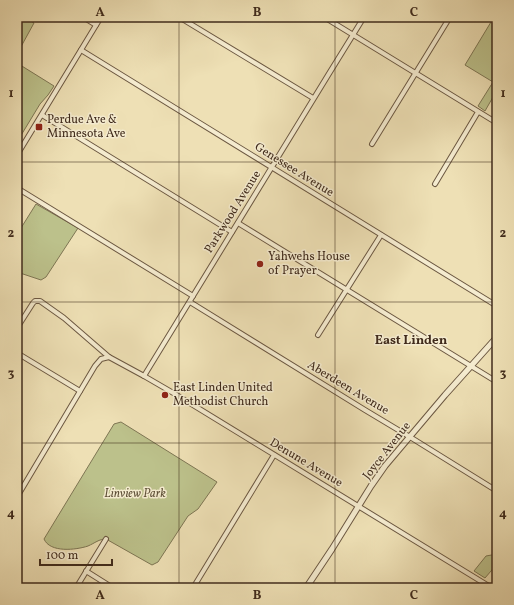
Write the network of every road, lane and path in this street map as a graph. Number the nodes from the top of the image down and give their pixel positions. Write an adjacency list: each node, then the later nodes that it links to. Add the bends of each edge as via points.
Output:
1 (83, 17): 7 (street)
2 (101, 17): 7 (street)
3 (179, 17): 11 (street)
4 (324, 17): 8 (street)
5 (364, 17): 8 (street, Parkwood Avenue)
6 (450, 17): 10 (street)
7 (96, 25): 9 (street)
8 (353, 35): 10 (street); 11 (street, Parkwood Avenue)
9 (81, 50): 13 (street); 17 (street, Genessee Avenue)
10 (416, 74): 12 (street); 15 (street)
11 (313, 98): 17 (street, Parkwood Avenue)
12 (478, 112): 14 (street); 18 (street)
13 (42, 115): 16 (street); 21 (street)
14 (497, 123)
15 (372, 144)
16 (17, 156)
17 (272, 168): 20 (street, Parkwood Avenue); 22 (street, Genessee Avenue)
18 (435, 184)
19 (17, 188): 24 (street)
20 (238, 223): 21 (street, Parkwood Avenue); 23 (street)
21 (232, 232): 24 (street, Parkwood Avenue)
22 (381, 235): 23 (street); 26 (street, Genessee Avenue)
23 (346, 289): 28 (street); 32 (street)
24 (193, 296): 25 (street, Parkwood Avenue)
25 (190, 302): 33 (street, Parkwood Avenue); 36 (street, Aberdeen Avenue)
26 (497, 306)
27 (17, 328): 31 (street, Denune Avenue, via 33,302 37,300 64,318)
28 (318, 335)
29 (497, 337): 32 (street, Joyce Avenue)
30 (17, 353): 35 (street)
31 (109, 357): 33 (street, Denune Avenue); 35 (street, via 101,359)
32 (471, 366): 34 (street); 36 (street, Joyce Avenue)
33 (144, 376): 37 (street, Denune Avenue)
34 (497, 382)
35 (80, 391): 39 (street)
36 (410, 437): 38 (street, Aberdeen Avenue); 40 (street, Joyce Avenue, via 385,466)
37 (274, 455): 40 (street, Denune Avenue); 45 (street)
38 (497, 491)
39 (17, 497)
40 (358, 507): 46 (street, Joyce Avenue); 47 (street, Denune Avenue)
41 (106, 539): 42 (street)
42 (86, 571): 43 (street); 44 (street)
43 (76, 588)
44 (113, 588)
45 (193, 588)
46 (306, 588)
47 (492, 588)

